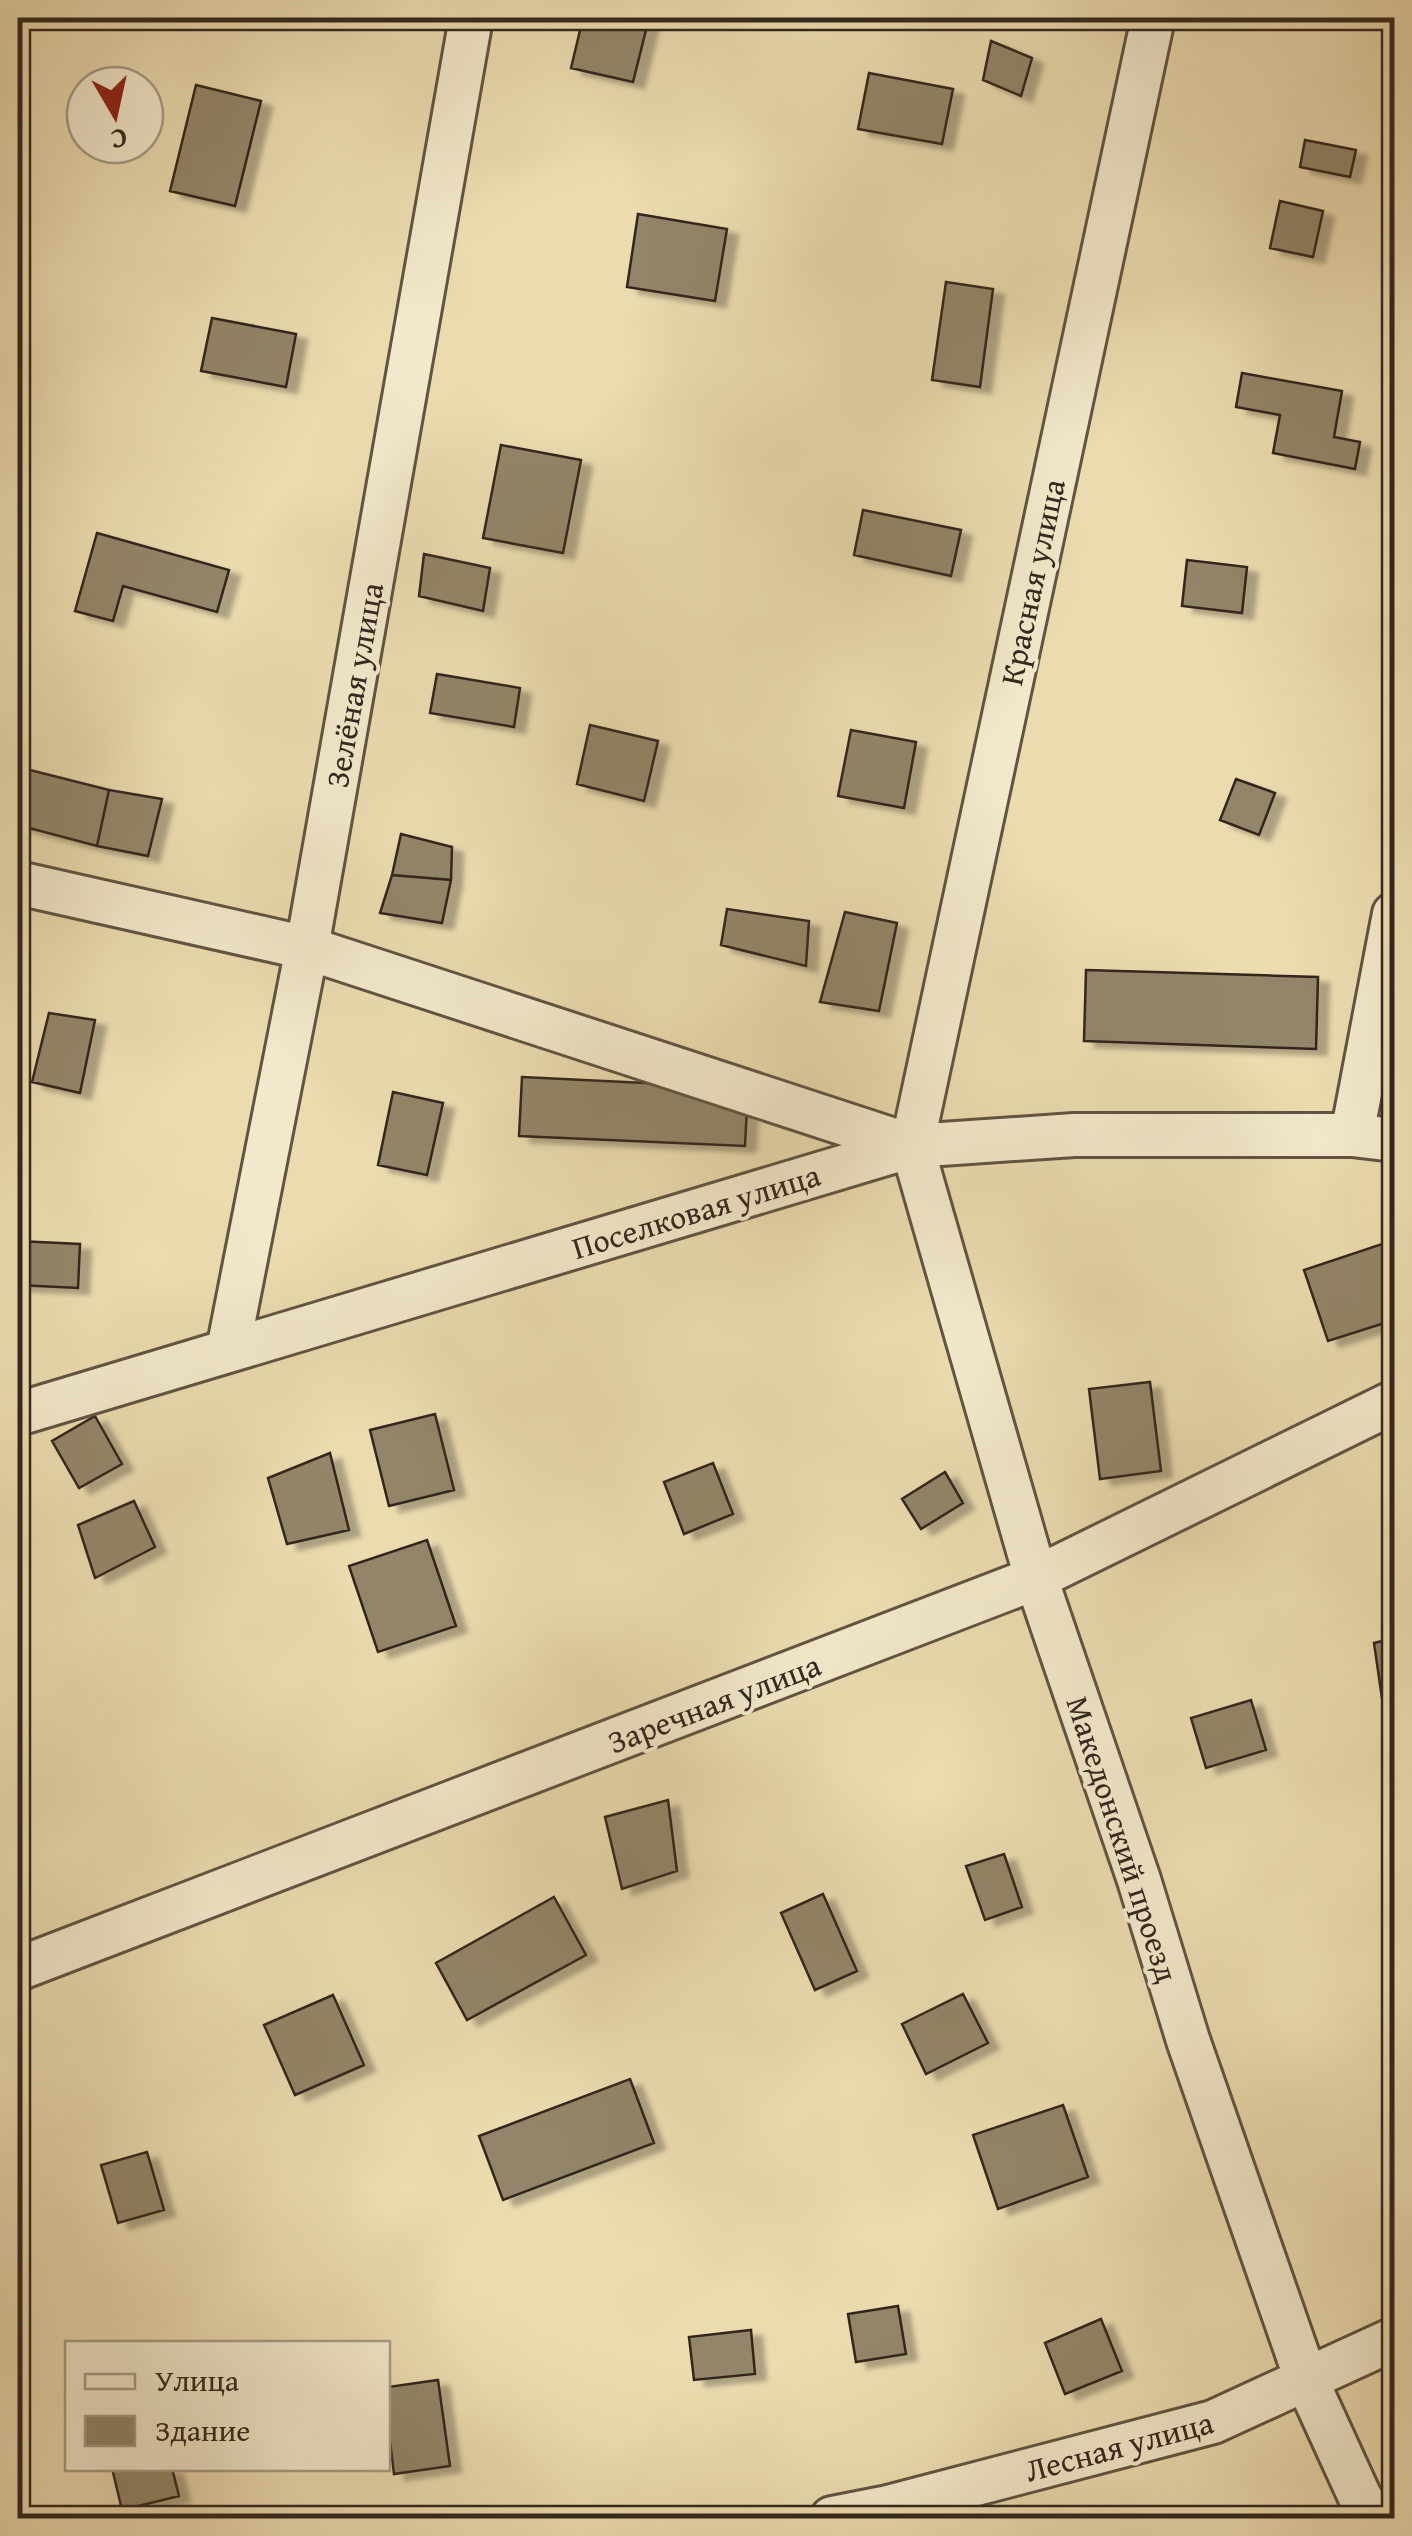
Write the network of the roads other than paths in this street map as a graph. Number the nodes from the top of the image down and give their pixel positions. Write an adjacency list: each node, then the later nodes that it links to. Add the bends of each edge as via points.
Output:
1 (471, 18): 5 (street, Зелёная улица)
2 (1152, 18): 8 (street, Красная улица)
3 (18, 884): 5 (street)
4 (1394, 914): 6 (street)
5 (307, 948): 8 (street); 9 (street, Зелёная улица)
6 (1352, 1135): 7 (street, Поселковая улица); 8 (street, Поселковая улица, via 1074,1135)
7 (1394, 1140)
8 (912, 1146): 9 (street, Поселковая улица); 12 (street, Македонский проезд)
9 (228, 1350): 11 (street, Поселковая улица)
10 (1394, 1402): 12 (street, Заречная улица)
11 (18, 1414)
12 (1036, 1578): 13 (street, Заречная улица); 15 (street, Македонский проезд)
13 (18, 1969)
14 (1394, 2339): 15 (street, Лесная улица)
15 (1306, 2380): 16 (street, Лесная улица, via 1214,2422); 17 (street, Македонский проезд)
16 (832, 2518)
17 (1372, 2518)

